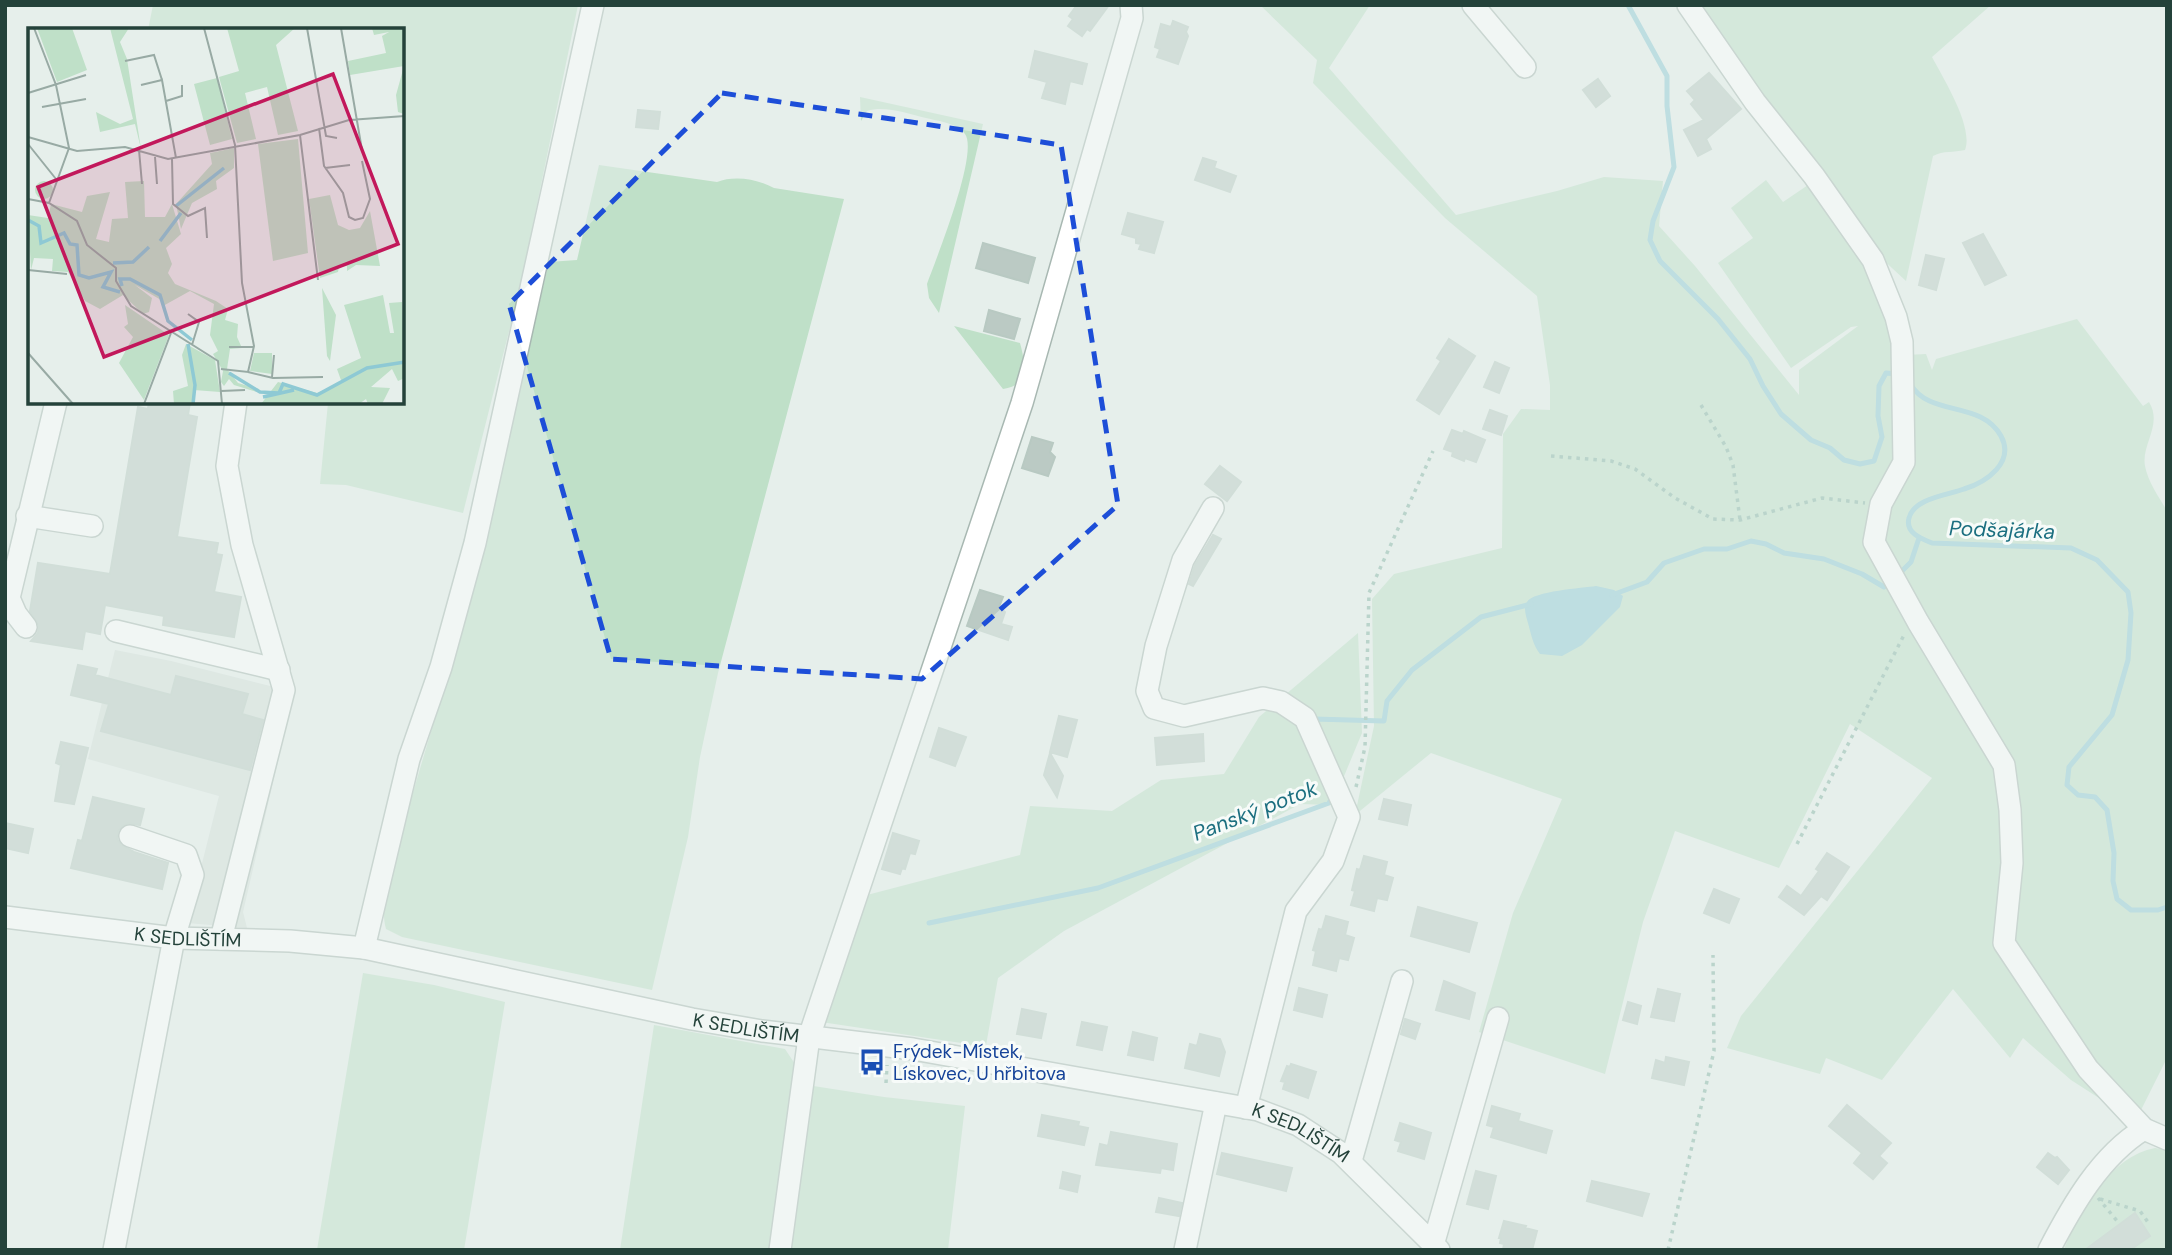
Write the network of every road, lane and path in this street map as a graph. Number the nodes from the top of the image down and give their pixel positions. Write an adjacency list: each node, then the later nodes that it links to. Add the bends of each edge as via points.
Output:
1 (593, 5): 26 (street, via 475,543 441,667 409,760)
2 (1131, 5): 30 (street, via 1132,18 1103,125 1022,403)
3 (1473, 5): 5 (street)
4 (1688, 5): 11 (street, via 1873,260 1896,317 1902,342 1904,462)
5 (1525, 68)
6 (55, 404): 13 (street)
7 (236, 404): 19 (street, via 227,466 242,545)
8 (1701, 405): 14 (path, via 1733,465)
9 (1433, 451): 20 (path, via 1369,593 1365,747)
10 (1551, 456): 14 (path, via 1611,461 1634,469 1713,519)
11 (1881, 504): 14 (path, via 1822,498); 16 (street, via 1874,542)
12 (1213, 508): 20 (street, via 1183,560 1156,646 1147,691 1154,708 1184,716 1263,698 1281,702 1306,718)
13 (27, 516): 15 (street); 17 (street, via 9,598)
14 (1740, 520)
15 (92, 526)
16 (1914, 615): 22 (path); 33 (street, via 2004,765 2012,863 2004,943 2088,1069)
17 (26, 627)
18 (116, 631): 19 (street)
19 (279, 670): 25 (street, via 284,690)
20 (1349, 817): 32 (street, via 1333,861 1296,911)
21 (130, 836): 24 (street, via 186,855 193,875)
22 (1797, 844)
23 (5, 916): 24 (street, K SEDLIŠTÍM)
24 (174, 938): 25 (street, K SEDLIŠTÍM); 40 (street)
25 (221, 939): 26 (street, K SEDLIŠTÍM)
26 (364, 948): 30 (street, K SEDLIŠTÍM, via 682,1017)
27 (1713, 955): 43 (path, via 1714,1051)
28 (1402, 981): 35 (street)
29 (1498, 1018): 39 (street)
30 (808, 1037): 31 (street, K SEDLIŠTÍM, via 913,1049); 41 (street)
31 (1216, 1103): 32 (street, K SEDLIŠTÍM); 42 (street)
32 (1246, 1108): 35 (street, K SEDLIŠTÍM, via 1298,1125)
33 (2144, 1129): 34 (street); 36 (street, via 2116,1152)
34 (2167, 1139)
35 (1351, 1161): 39 (street, K SEDLIŠTÍM)
36 (2092, 1194): 37 (path); 38 (path, via 2140,1211); 44 (street, via 2066,1217)
37 (2118, 1222)
38 (2150, 1225)
39 (1436, 1247)
40 (114, 1250)
41 (780, 1250)
42 (1185, 1250)
43 (1668, 1250)
44 (2049, 1250)

